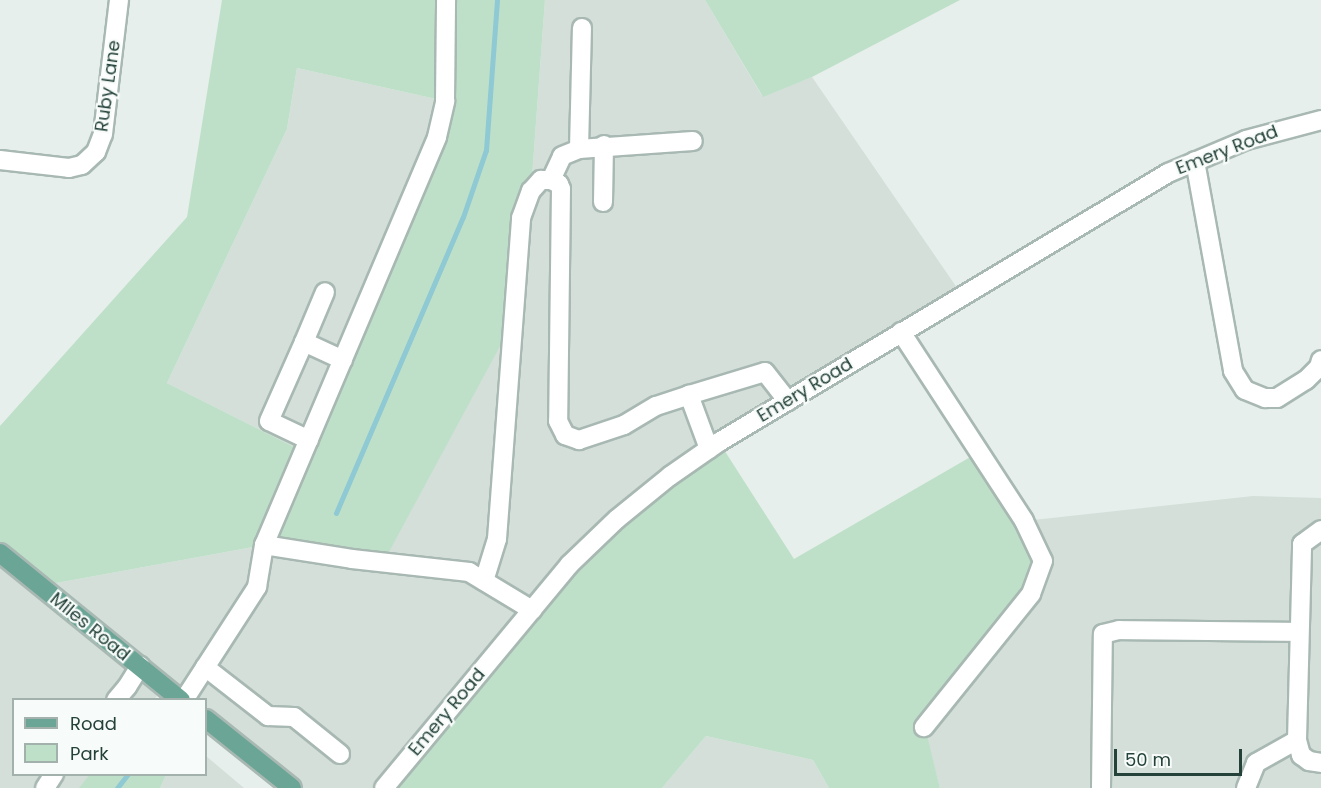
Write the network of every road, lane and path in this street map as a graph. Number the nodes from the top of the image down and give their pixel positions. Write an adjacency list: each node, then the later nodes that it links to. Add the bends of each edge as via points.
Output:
1 (119, 0): 8 (street, Ruby Lane, via 103,134 96,152 82,165 64,169)
2 (446, 0): 15 (street, via 445,101 437,137)
3 (582, 28): 7 (street)
4 (1321, 120): 9 (street, Emery Road, via 1246,140)
5 (693, 141): 6 (street)
6 (604, 145): 7 (street); 11 (street)
7 (579, 148): 10 (street, via 562,156)
8 (0, 160)
9 (1195, 161): 13 (street, Emery Road, via 1151,182); 16 (street, via 1233,371 1245,390 1265,398 1277,398)
10 (551, 180): 17 (street, via 559,183 561,189 558,421 565,435 579,440 624,425 656,406); 24 (street, via 541,180 531,191 521,218 497,539)
11 (603, 202)
12 (325, 292): 14 (street)
13 (901, 332): 18 (street, Emery Road); 33 (street, via 1024,521 1043,561 1031,594)
14 (304, 342): 15 (street); 19 (street, via 269,421)
15 (343, 360): 19 (street)
16 (1318, 372)
17 (689, 395): 18 (street, via 765,372); 20 (street)
18 (788, 401): 20 (street, Emery Road)
19 (309, 440): 22 (street)
20 (709, 449): 25 (street, Emery Road, via 617,519 569,565)
21 (1321, 530): 26 (street, via 1302,544)
22 (264, 545): 24 (street, via 469,572); 28 (street, via 256,587)
23 (0, 553): 27 (main road, Miles Road)
24 (484, 581): 25 (street)
25 (532, 610): 38 (street, Emery Road)
26 (1298, 632): 34 (street); 39 (street, via 1119,630 1103,634)
27 (140, 666): 29 (street); 30 (main road, Miles Road)
28 (205, 667): 31 (street); 35 (street, via 268,716 294,717)
29 (117, 698)
30 (182, 698)
31 (184, 698)
32 (207, 720): 37 (main road)
33 (924, 727)
34 (1297, 740): 36 (street, via 1301,755); 40 (street, via 1256,763)
35 (340, 754)
36 (1321, 763)
37 (292, 788)
38 (384, 788)
39 (1101, 788)
40 (1246, 788)

